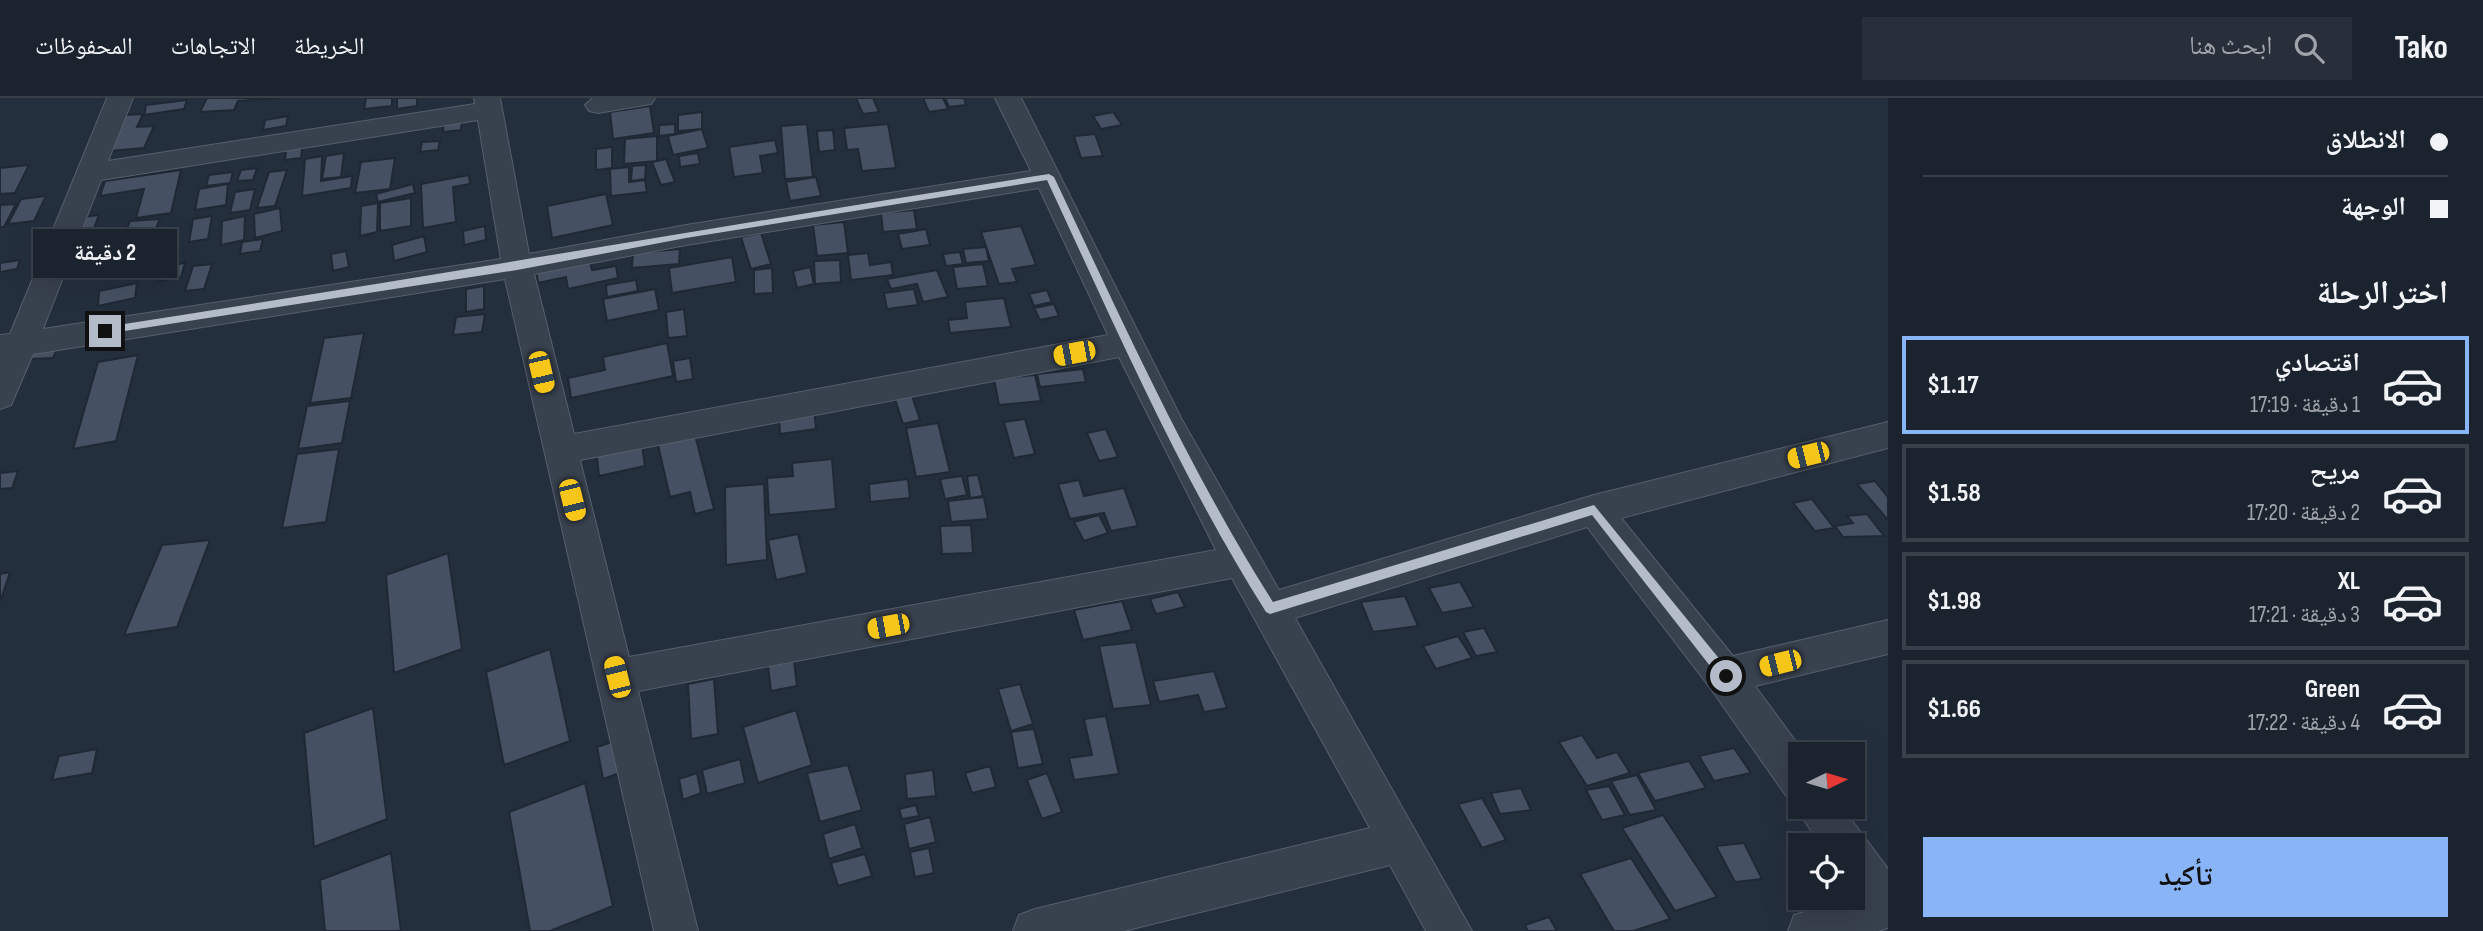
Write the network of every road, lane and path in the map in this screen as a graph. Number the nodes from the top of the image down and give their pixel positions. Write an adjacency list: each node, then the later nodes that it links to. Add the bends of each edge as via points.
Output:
1 (120, 98): 6 (street)
2 (642, 98): 5 (street)
3 (1008, 98): 7 (street)
4 (489, 104): 6 (street); 8 (street)
5 (598, 105)
6 (89, 173): 10 (street)
7 (1049, 177): 8 (street); 9 (street)
8 (517, 267): 10 (street); 13 (street)
9 (1128, 342): 13 (street); 15 (street)
10 (11, 345): 11 (street)
11 (0, 396)
12 (1888, 435): 14 (street)
13 (560, 450): 19 (street)
14 (1594, 510): 16 (street); 18 (street)
15 (1240, 561): 16 (street); 19 (street)
16 (1270, 609): 21 (street)
17 (1888, 637): 18 (street)
18 (1726, 676): 20 (street)
19 (617, 677): 23 (street)
20 (1788, 764)
21 (1400, 842): 24 (street); 25 (street)
22 (1865, 874): 26 (street, via 1888,906)
23 (677, 931)
24 (1035, 931)
25 (1450, 931)
26 (1810, 931)

